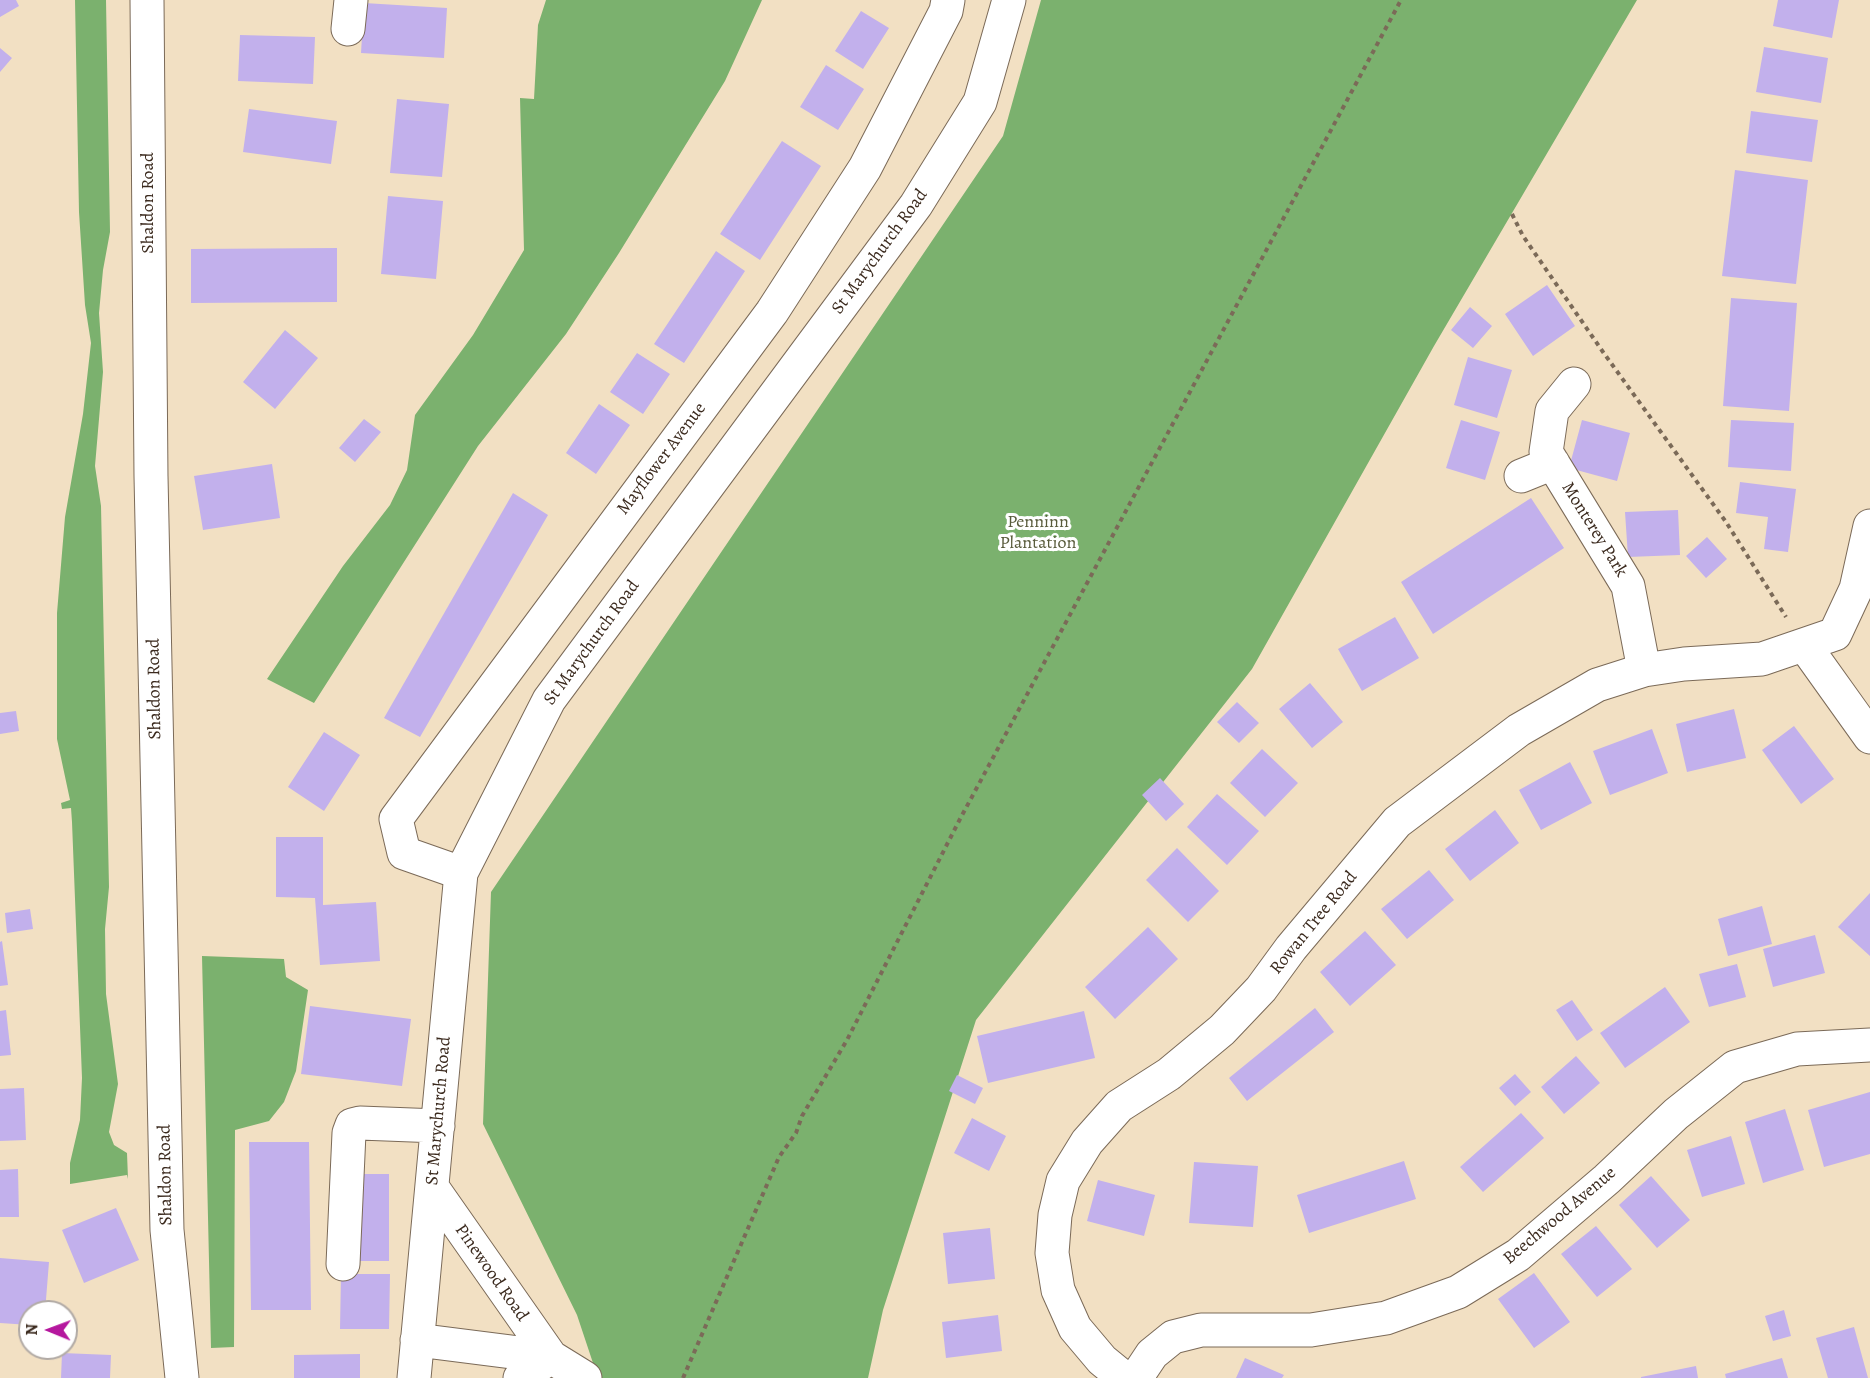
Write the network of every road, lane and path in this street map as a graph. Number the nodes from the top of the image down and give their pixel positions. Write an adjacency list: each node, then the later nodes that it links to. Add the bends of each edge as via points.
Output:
1 (147, 0): 20 (street, Shaldon Road, via 151,476 166,1182)
2 (948, 0): 13 (street, Mayflower Avenue, via 946,11 865,168 772,312 396,819 404,854)
3 (1009, 0): 13 (street, St Marychurch Road, via 980,102 922,196 549,700)
4 (1401, 0): 24 (path, via 960,819 847,1040 779,1157)
5 (1512, 214): 10 (path, via 1603,352 1726,522)
6 (1574, 384): 7 (street, Monterey Park, via 1552,411 1546,453)
7 (1553, 463): 8 (street, Monterey Park); 11 (street, Monterey Park, via 1628,586)
8 (1521, 476)
9 (1870, 526): 10 (street, Rowan Tree Road, via 1856,589 1835,634)
10 (1804, 646): 11 (street, Rowan Tree Road, via 1762,658); 12 (street)
11 (1644, 670): 25 (street, Rowan Tree Road, via 1596,685 1519,730 1397,822 1261,989 1222,1030 1169,1074 1119,1106 1088,1142 1063,1181 1052,1253 1058,1290 1075,1328 1102,1360)
12 (1870, 737)
13 (461, 873): 15 (street, St Marychurch Road)
14 (1870, 1046): 26 (street, Beechwood Avenue, via 1797,1049 1735,1067 1676,1114 1518,1255 1458,1292 1365,1322 1311,1330 1201,1330 1173,1337 1152,1354)
15 (438, 1126): 16 (street, St Marychurch Road); 17 (street, via 352,1125)
16 (432, 1187): 18 (street, St Marychurch Road); 19 (street, Pinewood Road)
17 (343, 1264)
18 (417, 1340): 19 (street, Pinewood Road); 21 (street, St Marychurch Road)
19 (551, 1357): 22 (street); 23 (street, Pinewood Road)
20 (182, 1378)
21 (414, 1378)
22 (520, 1378)
23 (585, 1378)
24 (683, 1378)
25 (1124, 1378)
26 (1136, 1378)

